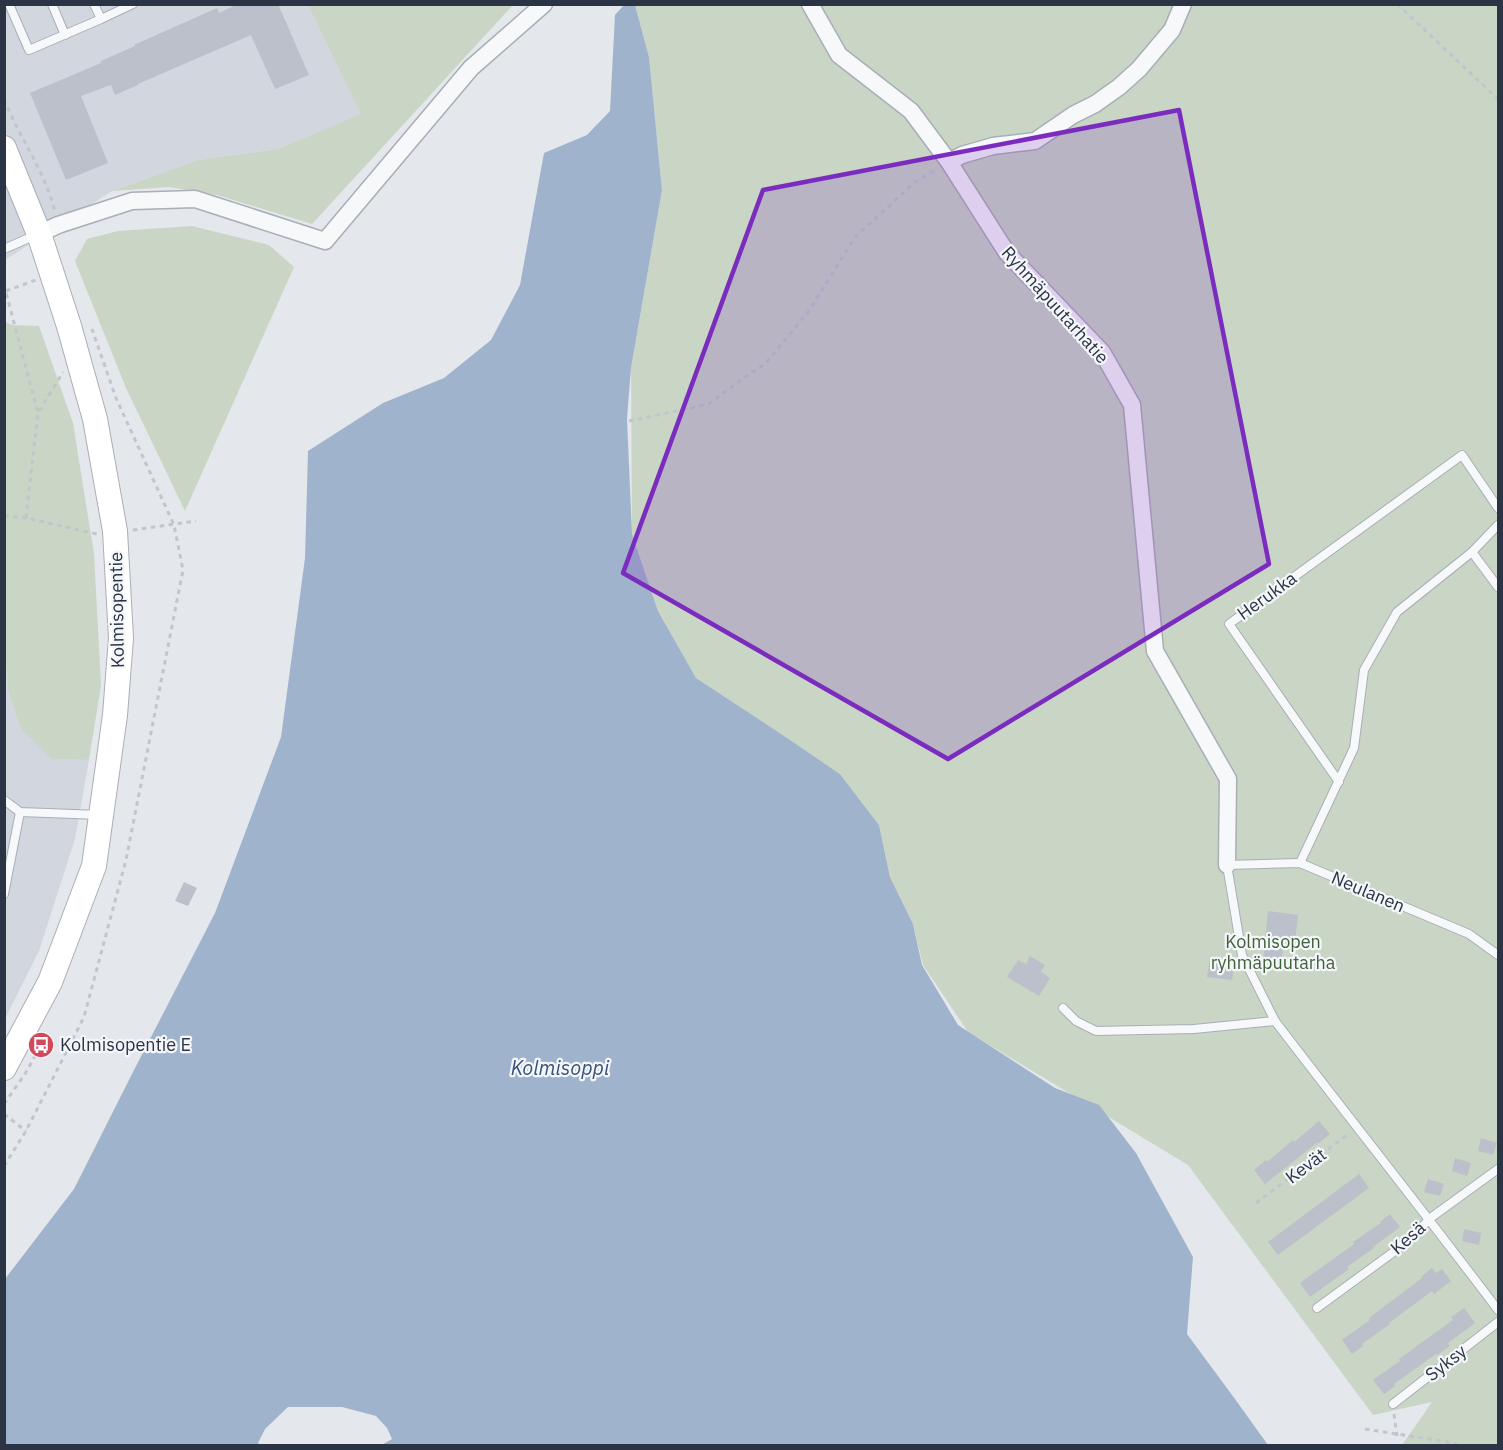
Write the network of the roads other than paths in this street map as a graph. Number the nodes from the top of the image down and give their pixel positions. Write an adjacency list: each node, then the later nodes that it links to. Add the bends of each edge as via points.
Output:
1 (9, 4): 9 (lane, via 29,50)
2 (52, 4): 9 (lane)
3 (94, 4): 8 (lane)
4 (133, 4): 8 (lane)
5 (544, 4): 12 (street, via 471,68 325,241 195,199 132,201)
6 (810, 4): 11 (street, Ryhmäpuutarhatie, via 839,55 911,111)
7 (1183, 4): 11 (street, via 1172,30 1139,69 1095,104 1035,141 993,146)
8 (101, 19): 9 (lane)
9 (65, 35)
10 (4, 148): 12 (main road, Kolmisopentie)
11 (949, 162): 23 (street, Ryhmäpuutarhatie, via 1007,253 1102,352 1132,405 1155,651 1228,778)
12 (49, 229): 13 (lane); 21 (main road, Kolmisopentie, via 52,275 95,418 115,531 121,638 116,715)
13 (4, 249)
14 (1498, 508): 18 (lane, Herukka, via 1462,455 1228,624)
15 (1498, 525): 16 (lane)
16 (1472, 552): 17 (lane); 18 (lane, via 1398,612 1364,670 1354,748)
17 (1498, 587)
18 (1338, 782): 22 (lane)
19 (4, 800): 20 (lane)
20 (20, 812): 21 (lane); 24 (lane)
21 (101, 815): 28 (main road, Kolmisopentie, via 94,866 50,982)
22 (1300, 863): 23 (lane, Neulanen); 25 (lane, Neulanen, via 1469,934)
23 (1227, 865): 27 (lane, via 1242,955)
24 (4, 894)
25 (1498, 955)
26 (1063, 1008): 27 (lane, via 1076,1021 1096,1031)
27 (1275, 1022): 30 (lane)
28 (4, 1068)
29 (1498, 1169): 30 (lane, Kesä)
30 (1429, 1219): 31 (lane, Kesä, via 1399,1248); 32 (lane)
31 (1317, 1308)
32 (1498, 1310)
33 (1498, 1322): 34 (lane, Syksy)
34 (1393, 1404)

